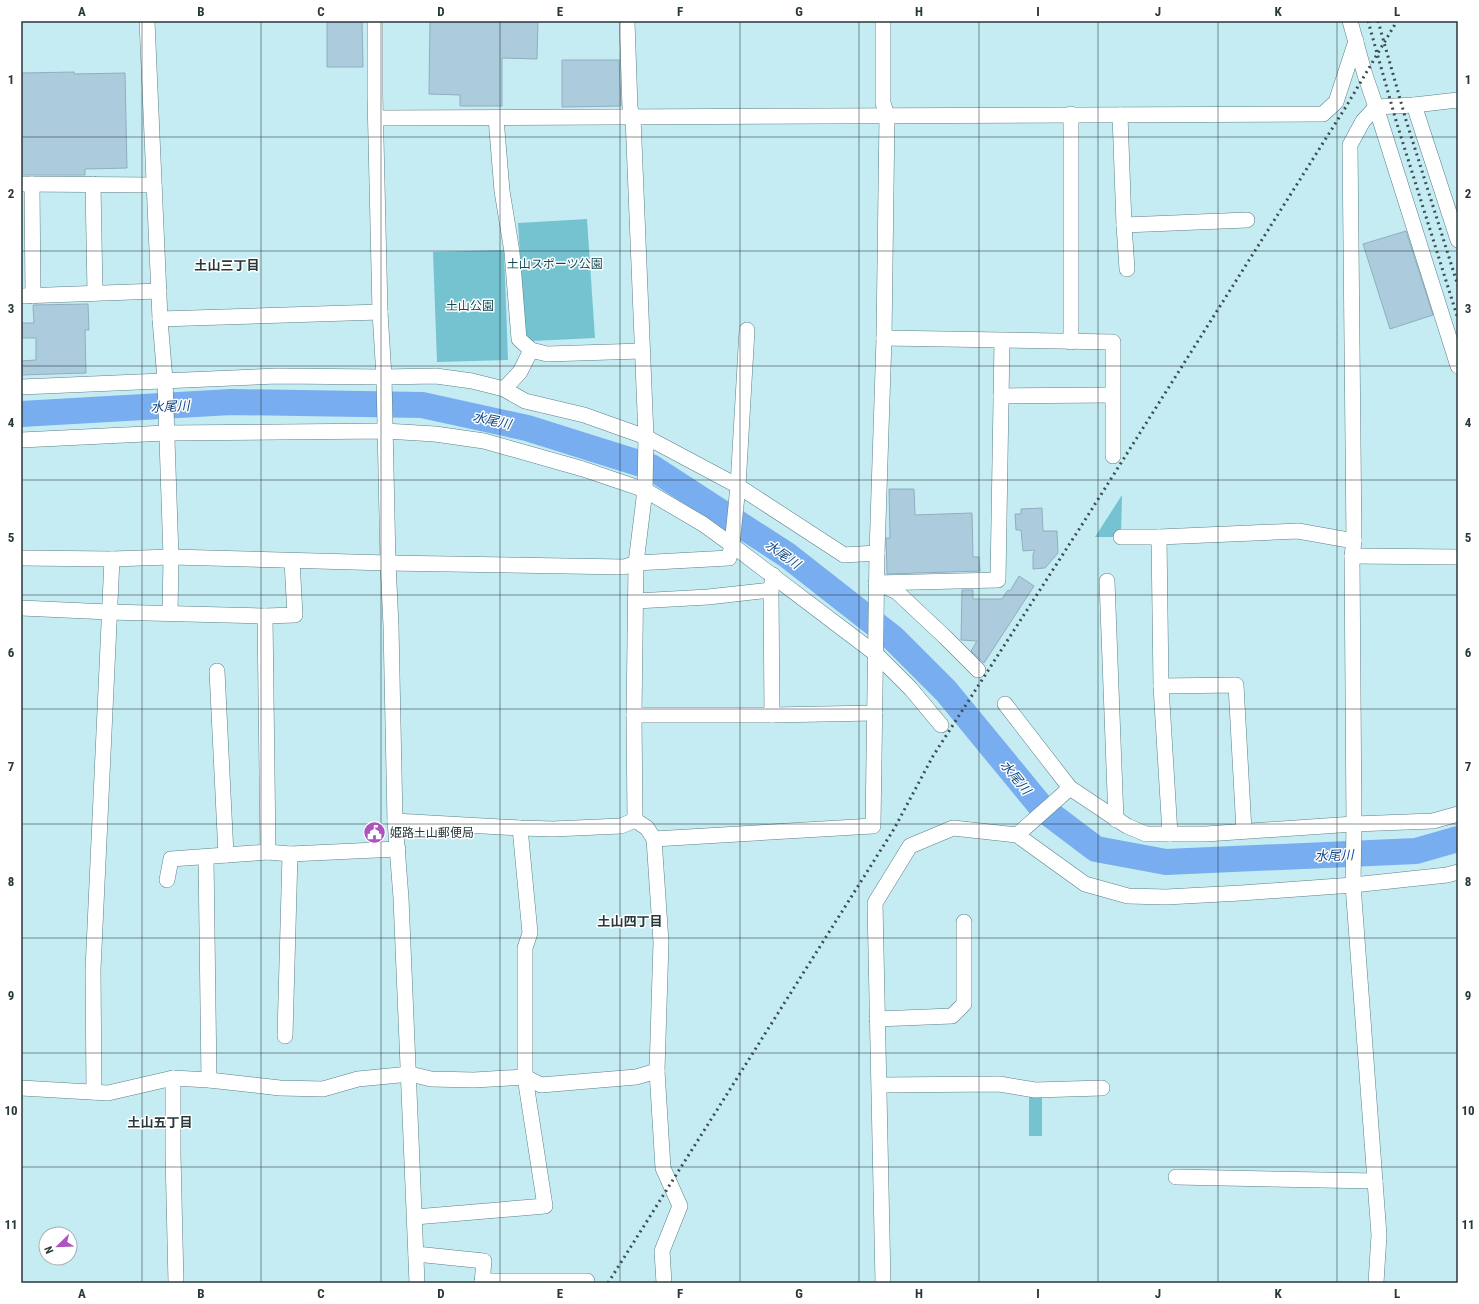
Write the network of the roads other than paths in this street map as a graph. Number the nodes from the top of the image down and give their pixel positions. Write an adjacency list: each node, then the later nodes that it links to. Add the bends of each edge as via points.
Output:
1 (147, 21): 18 (street)
2 (375, 21): 13 (street)
3 (627, 21): 15 (street, via 630,108)
4 (883, 21): 11 (street, via 883,103)
5 (1350, 21): 6 (street)
6 (1356, 41): 9 (street); 12 (street, via 1336,102 1323,114)
7 (1458, 100): 8 (street)
8 (1414, 105): 9 (street); 21 (street)
9 (1376, 107): 34 (street); 50 (street, via 1363,121 1350,145)
10 (1070, 114): 11 (street); 12 (street); 31 (street)
11 (887, 115): 15 (street); 29 (street)
12 (1120, 115): 20 (street)
13 (376, 118): 14 (street); 26 (street)
14 (496, 118): 15 (street); 32 (street, via 502,191 512,252 519,339)
15 (633, 118): 33 (street)
16 (26, 184): 17 (street); 25 (street)
17 (93, 184): 18 (street); 24 (street)
18 (154, 184): 23 (street)
19 (1247, 220): 20 (street)
20 (1124, 225): 22 (street)
21 (1458, 240)
22 (1127, 269)
23 (159, 291): 24 (street); 27 (street)
24 (95, 293): 25 (street)
25 (27, 296)
26 (380, 312): 27 (street); 35 (street)
27 (160, 318): 36 (street)
28 (747, 330): 46 (street)
29 (884, 338): 30 (street); 52 (street)
30 (1002, 340): 31 (street); 40 (street)
31 (1071, 342): 39 (street, via 1113,342)
32 (531, 350): 33 (street, via 547,354); 38 (street, via 520,372)
33 (642, 351): 43 (street)
34 (1458, 366)
35 (384, 377): 36 (street, via 277,376); 38 (street, via 436,376); 41 (street)
36 (165, 380): 37 (street); 42 (street)
37 (21, 387)
38 (504, 389): 43 (street, via 525,401 584,416)
39 (1112, 395): 40 (street); 45 (street)
40 (1001, 396): 63 (street, via 998,580)
41 (385, 431): 42 (street); 47 (street, via 435,434 484,441 583,469); 59 (street)
42 (166, 433): 44 (street); 54 (street)
43 (646, 438): 46 (street); 47 (street)
44 (21, 440)
45 (1112, 456)
46 (738, 486): 51 (street); 52 (street, via 844,555)
47 (645, 490): 51 (street, via 703,524); 60 (street)
48 (1158, 537): 49 (street); 50 (street, via 1298,531); 72 (street)
49 (1121, 538)
50 (1354, 541): 53 (street)
51 (732, 545): 60 (street, via 729,558); 62 (street)
52 (877, 553): 63 (street)
53 (1352, 556): 55 (street); 83 (street)
54 (171, 557): 57 (street); 58 (street); 67 (street)
55 (1458, 557)
56 (21, 558): 57 (street)
57 (112, 559): 66 (street)
58 (292, 561): 59 (street); 68 (street, via 295,615)
59 (388, 563): 60 (street, via 624,567); 82 (street)
60 (636, 563): 64 (street)
61 (1107, 581): 81 (street)
62 (772, 582): 64 (street, via 708,597); 69 (street); 76 (street)
63 (876, 583): 69 (street); 70 (street, via 897,592)
64 (636, 601): 75 (street)
65 (21, 608): 66 (street)
66 (109, 612): 67 (street); 108 (street, via 93,970)
67 (170, 613): 68 (street)
68 (265, 616): 90 (street)
69 (876, 654): 74 (street); 77 (street, via 911,689)
70 (978, 670)
71 (217, 671): 92 (street)
72 (1161, 686): 85 (street, via 1236,685); 86 (street)
73 (1005, 704): 78 (street)
74 (875, 713): 76 (street); 88 (street, via 873,826)
75 (634, 715): 76 (street); 80 (street)
76 (772, 715)
77 (941, 725)
78 (1070, 788): 81 (street); 87 (street)
79 (1458, 814): 83 (street, via 1433,821)
80 (635, 820): 84 (street, via 621,826); 88 (street, via 647,828)
81 (1116, 820): 86 (street, via 1146,834)
82 (395, 821): 84 (street); 89 (street)
83 (1354, 824): 85 (street); 96 (street)
84 (520, 828): 102 (street, via 530,933 525,948)
85 (1244, 831): 86 (street)
86 (1170, 834)
87 (1016, 835): 96 (street, via 1085,884 1128,896 1166,897); 98 (street, via 954,828 910,846 876,903)
88 (654, 839): 100 (street, via 661,942)
89 (398, 849): 91 (street); 101 (street)
90 (268, 852): 91 (street); 92 (street)
91 (290, 854): 99 (street)
92 (226, 855): 93 (street)
93 (206, 857): 95 (street, via 171,859); 104 (street)
94 (1458, 872): 96 (street)
95 (167, 880)
96 (1353, 885): 110 (street)
97 (964, 922): 98 (street, via 964,1004 952,1016)
98 (878, 1019): 105 (street)
99 (285, 1036)
100 (657, 1071): 102 (street, via 636,1077 541,1085); 117 (street, via 663,1168 680,1206 662,1251)
101 (410, 1074): 102 (street, via 431,1079); 104 (street, via 358,1079 323,1089 280,1088); 111 (street)
102 (525, 1077): 111 (street, via 545,1206)
103 (173, 1078): 104 (street); 108 (street, via 108,1093); 114 (street, via 172,1155)
104 (209, 1080)
105 (880, 1085): 107 (street, via 999,1084 1035,1090); 118 (street)
106 (21, 1088): 108 (street)
107 (1102, 1088)
108 (94, 1092)
109 (1176, 1177): 110 (street)
110 (1375, 1181): 119 (street, via 1379,1235)
111 (415, 1217): 112 (street)
112 (416, 1254): 113 (street, via 484,1261); 115 (street)
113 (482, 1282): 116 (street, via 587,1281)
114 (176, 1283)
115 (417, 1283)
116 (586, 1283)
117 (664, 1283)
118 (883, 1283)
119 (1376, 1283)

